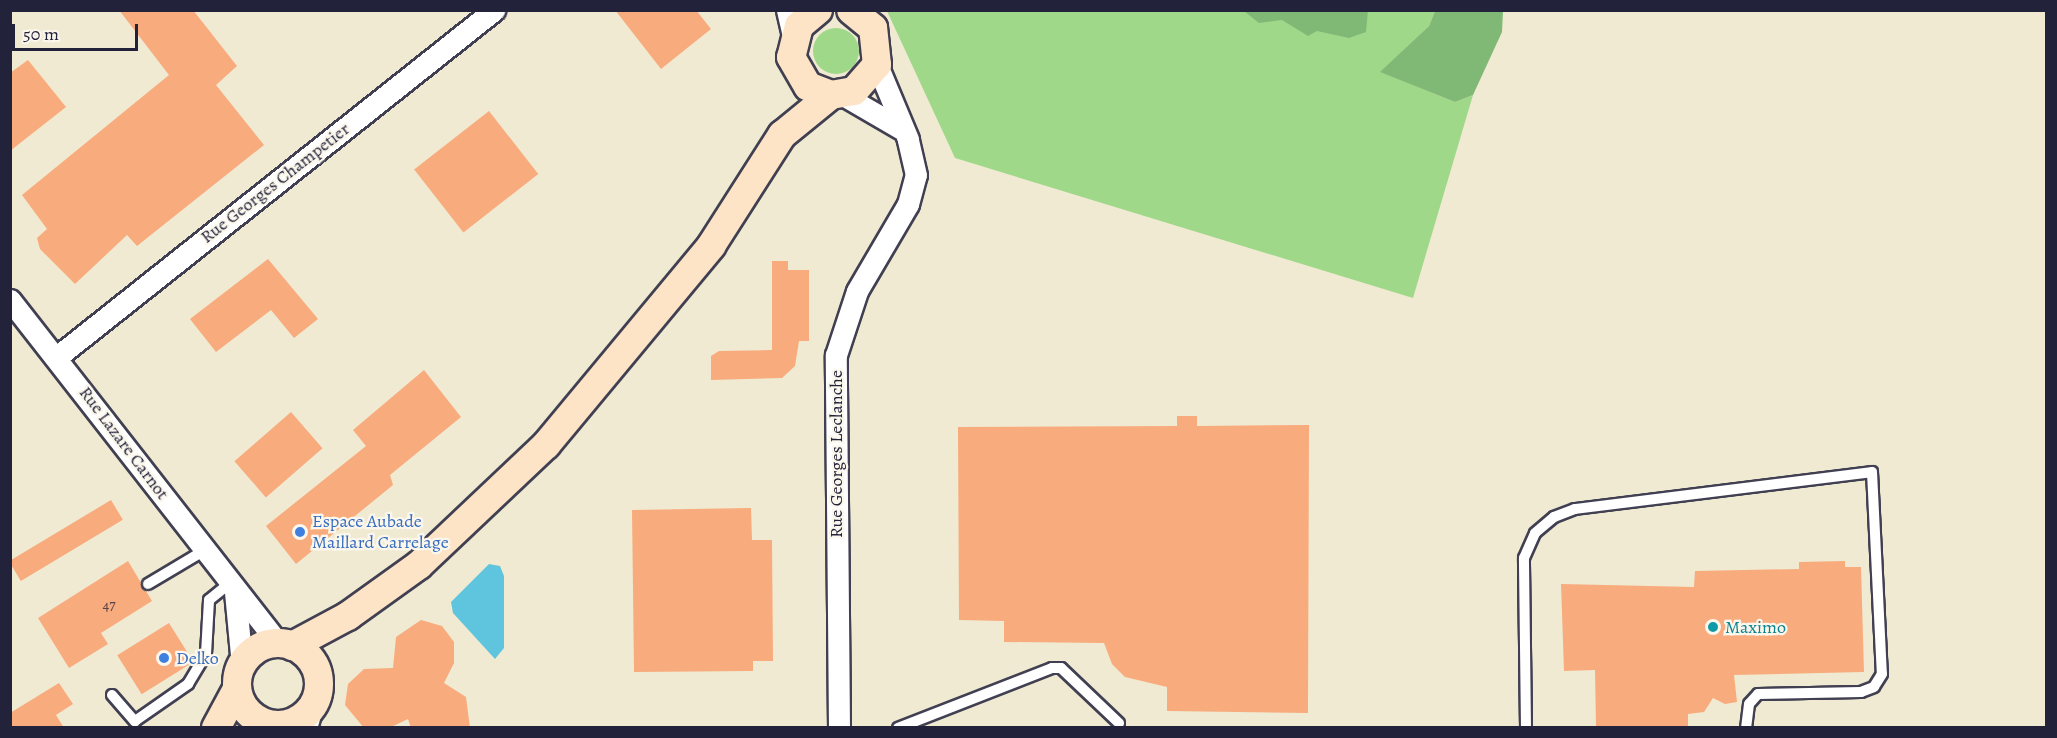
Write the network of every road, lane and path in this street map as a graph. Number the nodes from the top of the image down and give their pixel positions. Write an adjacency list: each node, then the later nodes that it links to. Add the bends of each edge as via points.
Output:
1 (494, 10): 11 (street, Rue Georges Champetier)
2 (818, 10): 4 (main road)
3 (860, 13): 5 (main road, via 878,40)
4 (790, 24): 6 (main road)
5 (877, 65): 7 (main road, via 864,84); 8 (street, Rue Georges Leclanche)
6 (794, 67): 7 (main road, via 808,86); 9 (main road)
7 (837, 95): 8 (street); 9 (main road)
8 (903, 130): 24 (street, Rue Georges Leclanche, via 915,163 913,188 857,291 834,374)
9 (782, 135): 15 (main road, via 711,246 546,445 419,565)
10 (10, 300): 11 (street, Rue Lazare Carnot)
11 (58, 356): 12 (street, Rue Lazare Carnot)
12 (205, 550): 13 (lane); 14 (street, Rue Lazare Carnot)
13 (148, 584)
14 (232, 586): 16 (street, Rue Lazare Carnot); 18 (street); 19 (lane, via 209,600 206,654 188,684 135,721)
15 (348, 616): 16 (main road); 17 (main road)
16 (285, 644): 17 (main road); 18 (main road, via 257,649)
17 (315, 667): 20 (main road, via 318,687)
18 (239, 677): 22 (main road, via 244,708); 23 (main road)
19 (112, 695)
20 (309, 717): 22 (main road, via 287,724)
21 (1119, 723): 25 (lane, via 1062,668 1052,668)
22 (261, 725)
23 (216, 728)
24 (839, 728)
25 (898, 728)
26 (1526, 728): 27 (lane, via 1521,595 1524,558 1535,533 1554,517 1575,509 1872,472 1882,674 1874,687 1861,692 1758,694 1749,704)
27 (1746, 728)

